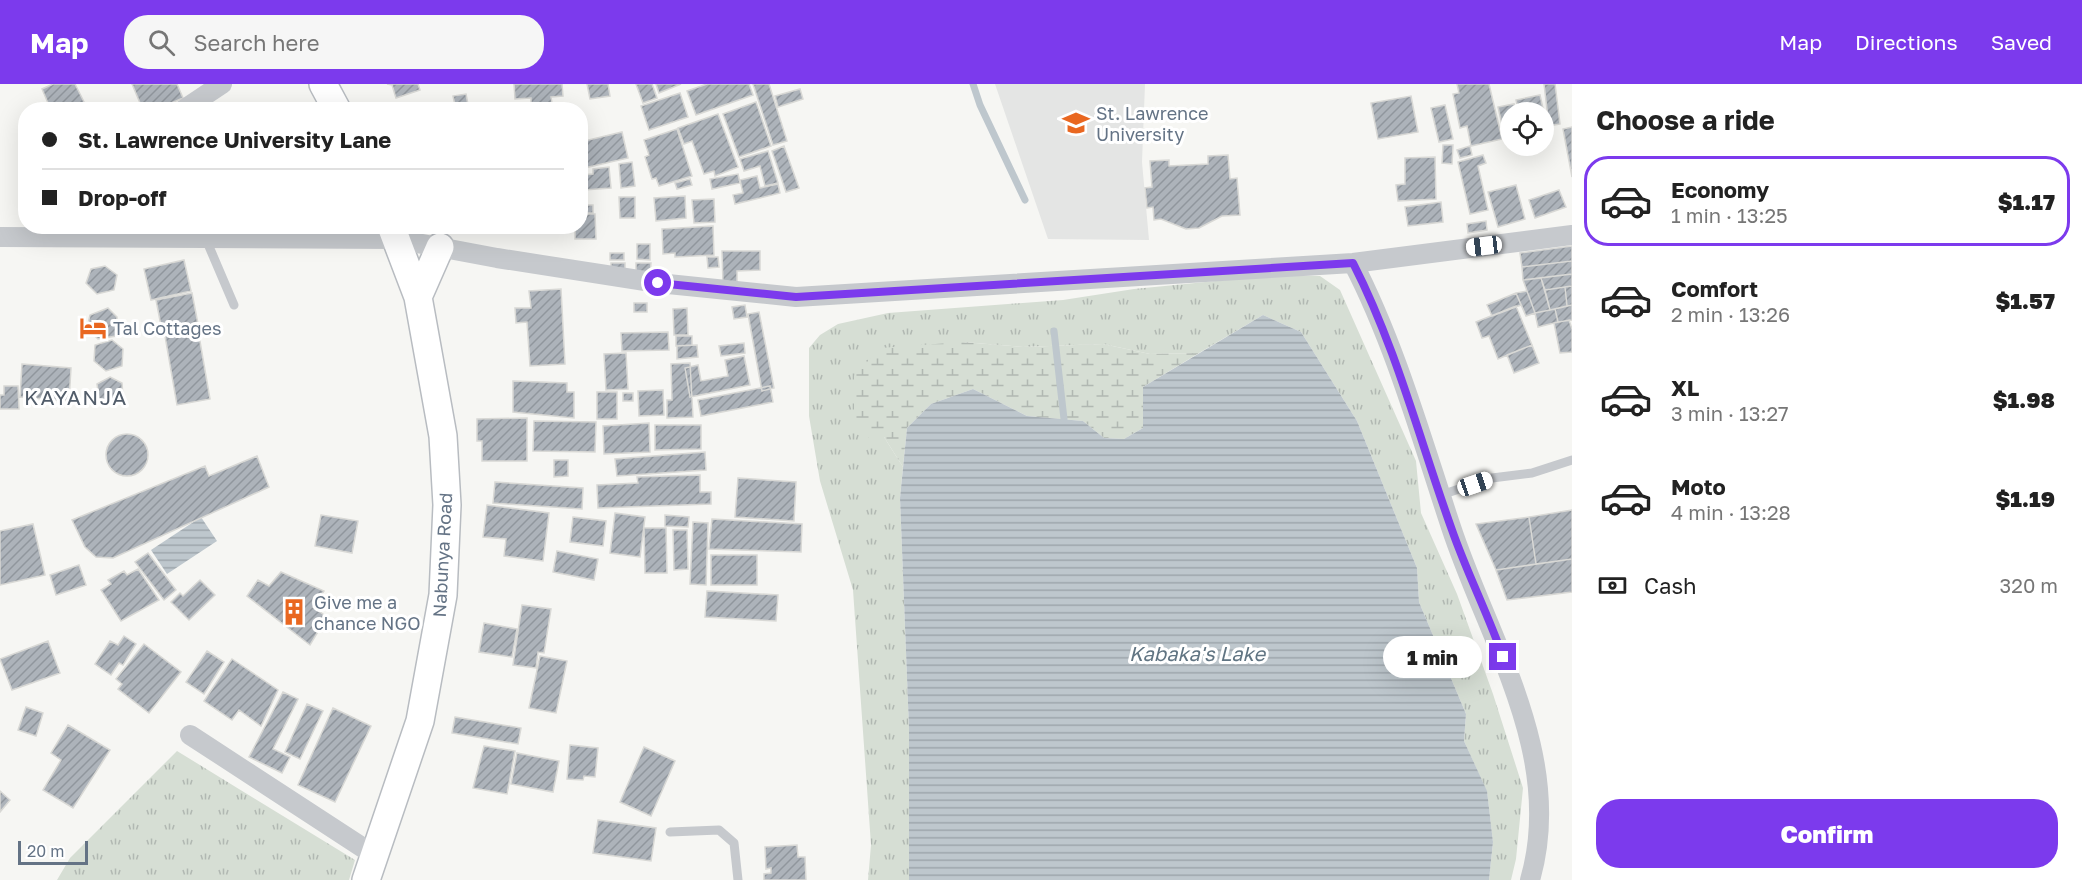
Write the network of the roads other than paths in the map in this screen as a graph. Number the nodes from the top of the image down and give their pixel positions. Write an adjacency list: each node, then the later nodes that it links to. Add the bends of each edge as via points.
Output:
1 (222, 84): 3 (street)
2 (323, 84): 4 (main road)
3 (195, 102)
4 (333, 102)
5 (62, 234): 11 (street)
6 (164, 234): 12 (street)
7 (347, 234): 12 (street)
8 (394, 234): 15 (main road, Nabunya Road)
9 (397, 234): 13 (street)
10 (1572, 235): 14 (street)
11 (0, 237)
12 (205, 237): 16 (lane)
13 (440, 247): 14 (street, via 658,283 796,297); 15 (main road)
14 (1353, 263): 18 (street, via 1370,295)
15 (418, 297): 21 (main road, Nabunya Road, via 443,436 447,505 443,595 420,721)
16 (234, 305)
17 (1572, 460): 18 (lane, via 1532,473 1492,478)
18 (1441, 495): 24 (street, via 1518,698 1530,743 1539,812)
19 (190, 735): 21 (street)
20 (670, 832): 23 (lane, via 719,830 734,843)
21 (374, 855): 22 (main road, Nabunya Road)
22 (366, 880)
23 (738, 880)
24 (1530, 880)

